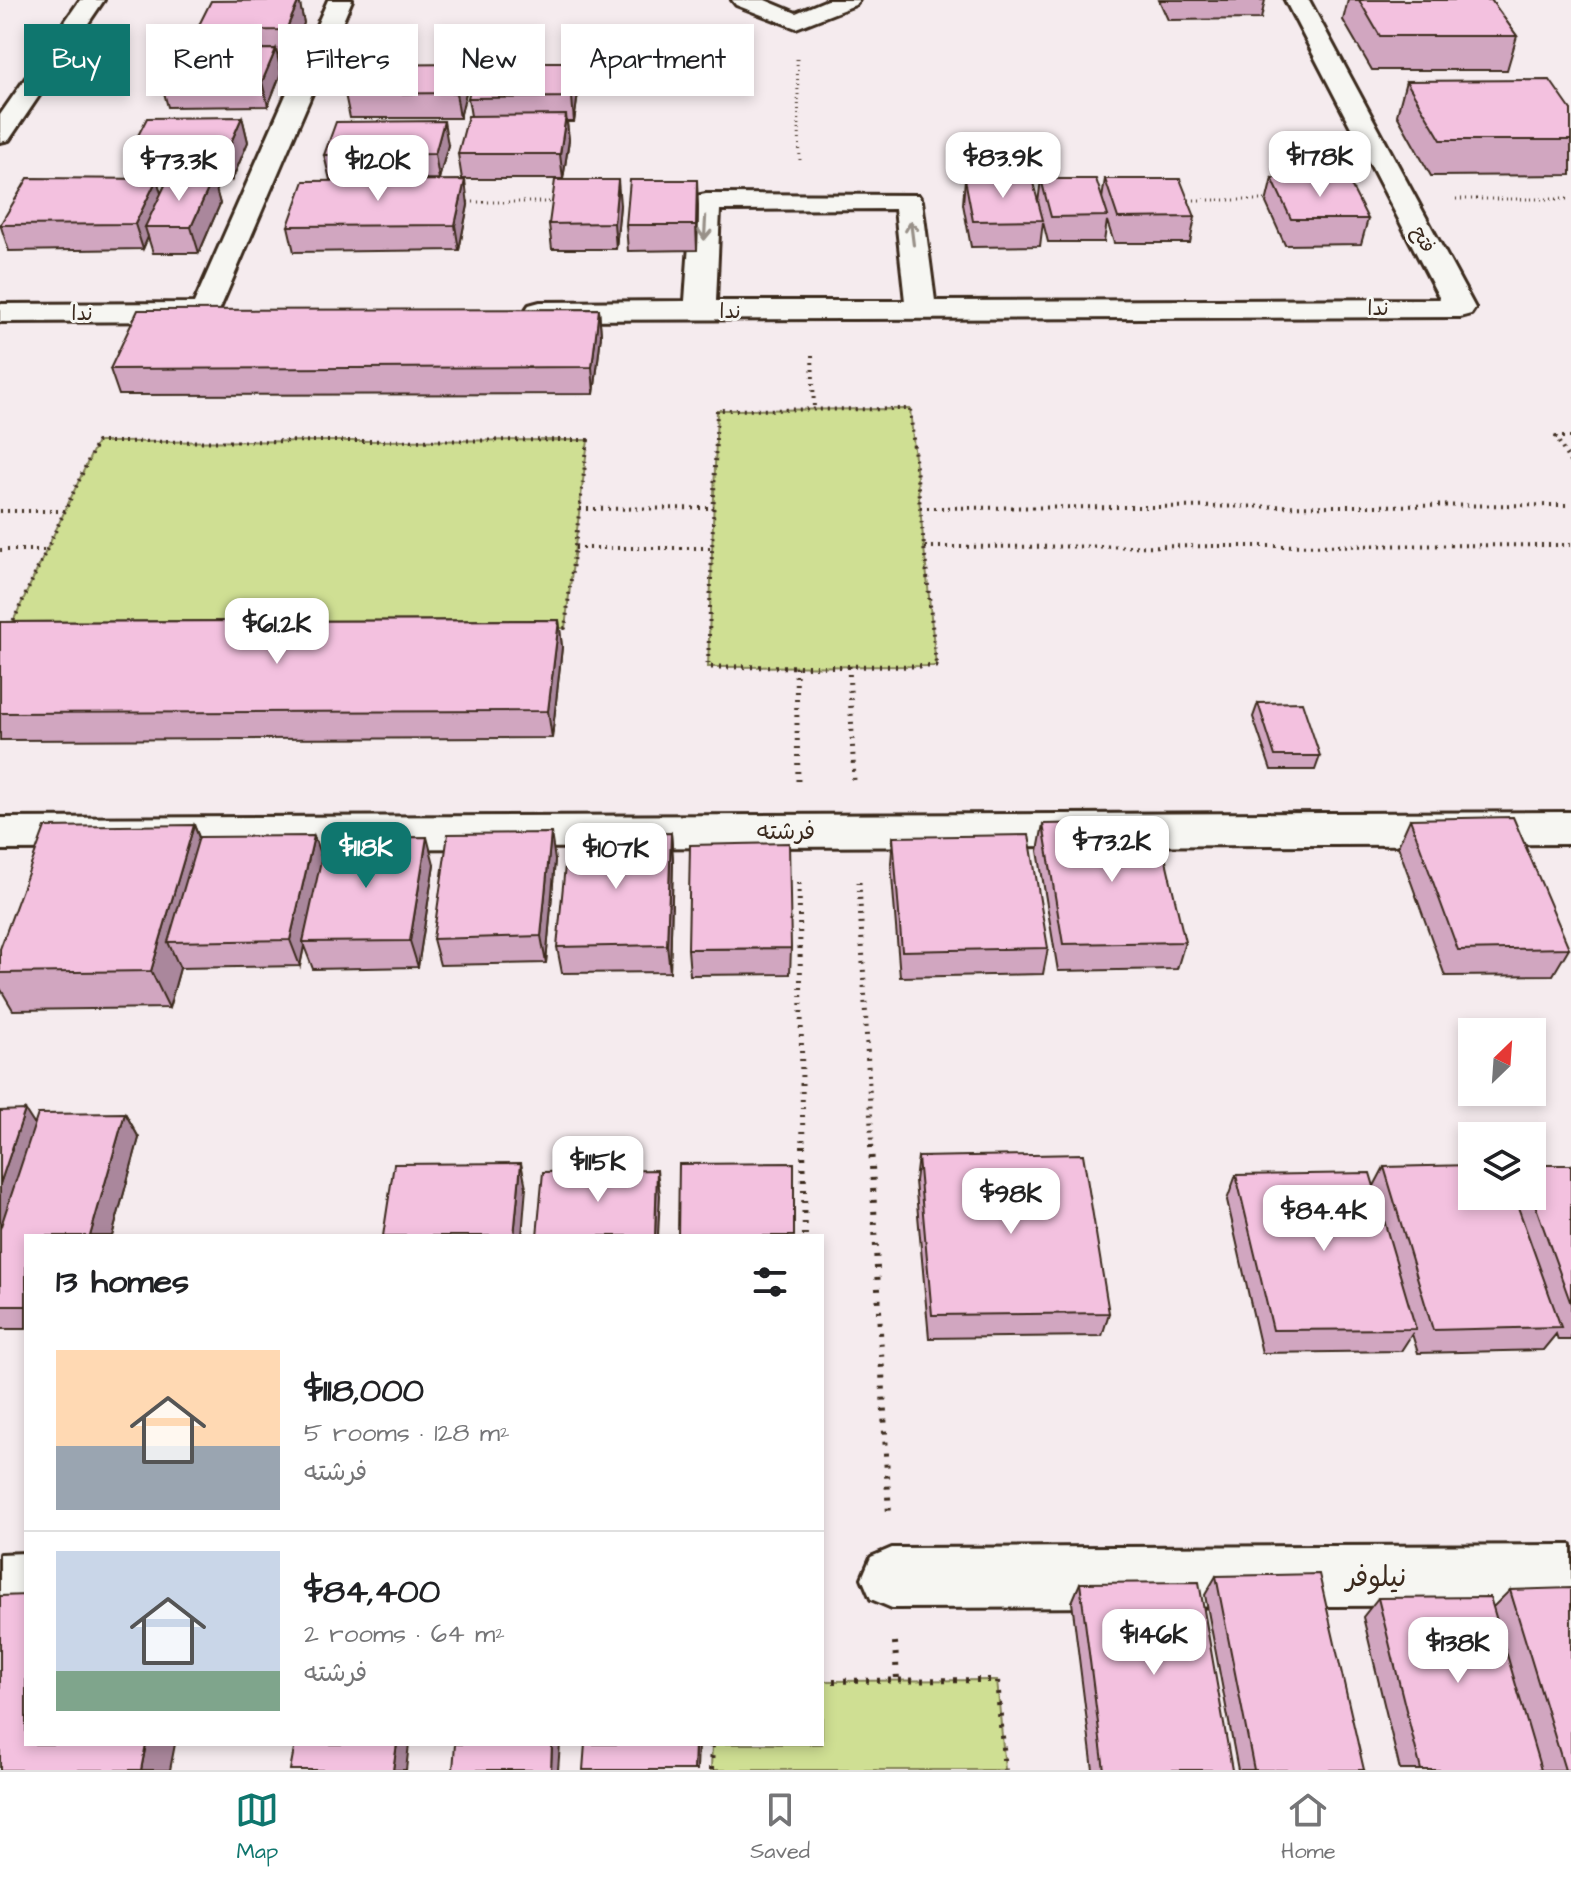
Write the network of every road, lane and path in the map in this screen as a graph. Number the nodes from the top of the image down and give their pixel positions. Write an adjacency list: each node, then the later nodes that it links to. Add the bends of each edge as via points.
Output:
1 (92, 0): 7 (street)
2 (340, 0): 19 (street)
3 (744, 0): 4 (street, via 796,21)
4 (847, 0)
5 (1297, 0): 8 (street, فتح)
6 (797, 55): 12 (path)
7 (0, 134)
8 (1403, 199): 9 (path); 15 (street, فتح)
9 (1571, 199)
10 (1179, 200): 11 (path)
11 (1275, 200)
12 (801, 201): 17 (street, one-way to 12, via 908,201); 18 (street, one-way to 18, via 706,202)
13 (456, 202): 14 (path)
14 (565, 202)
15 (1460, 308): 17 (street, ندا)
16 (811, 310): 17 (street, ندا); 18 (street, ندا); 23 (path)
17 (921, 310)
18 (700, 311): 21 (street, ندا)
19 (205, 312): 20 (street, ندا); 22 (street, ندا)
20 (237, 312)
21 (509, 312)
22 (0, 313)
23 (814, 409): 27 (path, via 717,410); 28 (path, via 910,409)
24 (1571, 437): 25 (path, via 1556,437)
25 (1571, 464)
26 (1571, 505): 28 (path)
27 (714, 508): 29 (path); 35 (path)
28 (920, 508): 33 (path)
29 (580, 509): 31 (path, via 588,440 97,442); 34 (path)
30 (0, 511): 31 (path)
31 (66, 511): 37 (path)
32 (1571, 545): 33 (path)
33 (925, 547): 38 (path, via 936,666)
34 (575, 548): 35 (path); 37 (path, via 565,628 9,630)
35 (713, 548): 39 (path, via 708,667)
36 (0, 550): 37 (path)
37 (47, 550)
38 (849, 666): 39 (path); 41 (path)
39 (796, 667): 42 (path)
40 (1571, 828): 41 (street, فرشته)
41 (857, 830): 42 (street, فرشته); 46 (path)
42 (798, 831): 43 (street, فرشته); 44 (path)
43 (0, 834)
44 (805, 1234)
45 (1571, 1575): 46 (street, نیلوفر)
46 (892, 1578): 50 (path)
47 (24, 1583): 48 (street)
48 (0, 1584)
49 (824, 1681): 50 (path)
50 (897, 1681): 53 (path, via 997,1680)
51 (712, 1746): 52 (path)
52 (711, 1770)
53 (1005, 1770)

